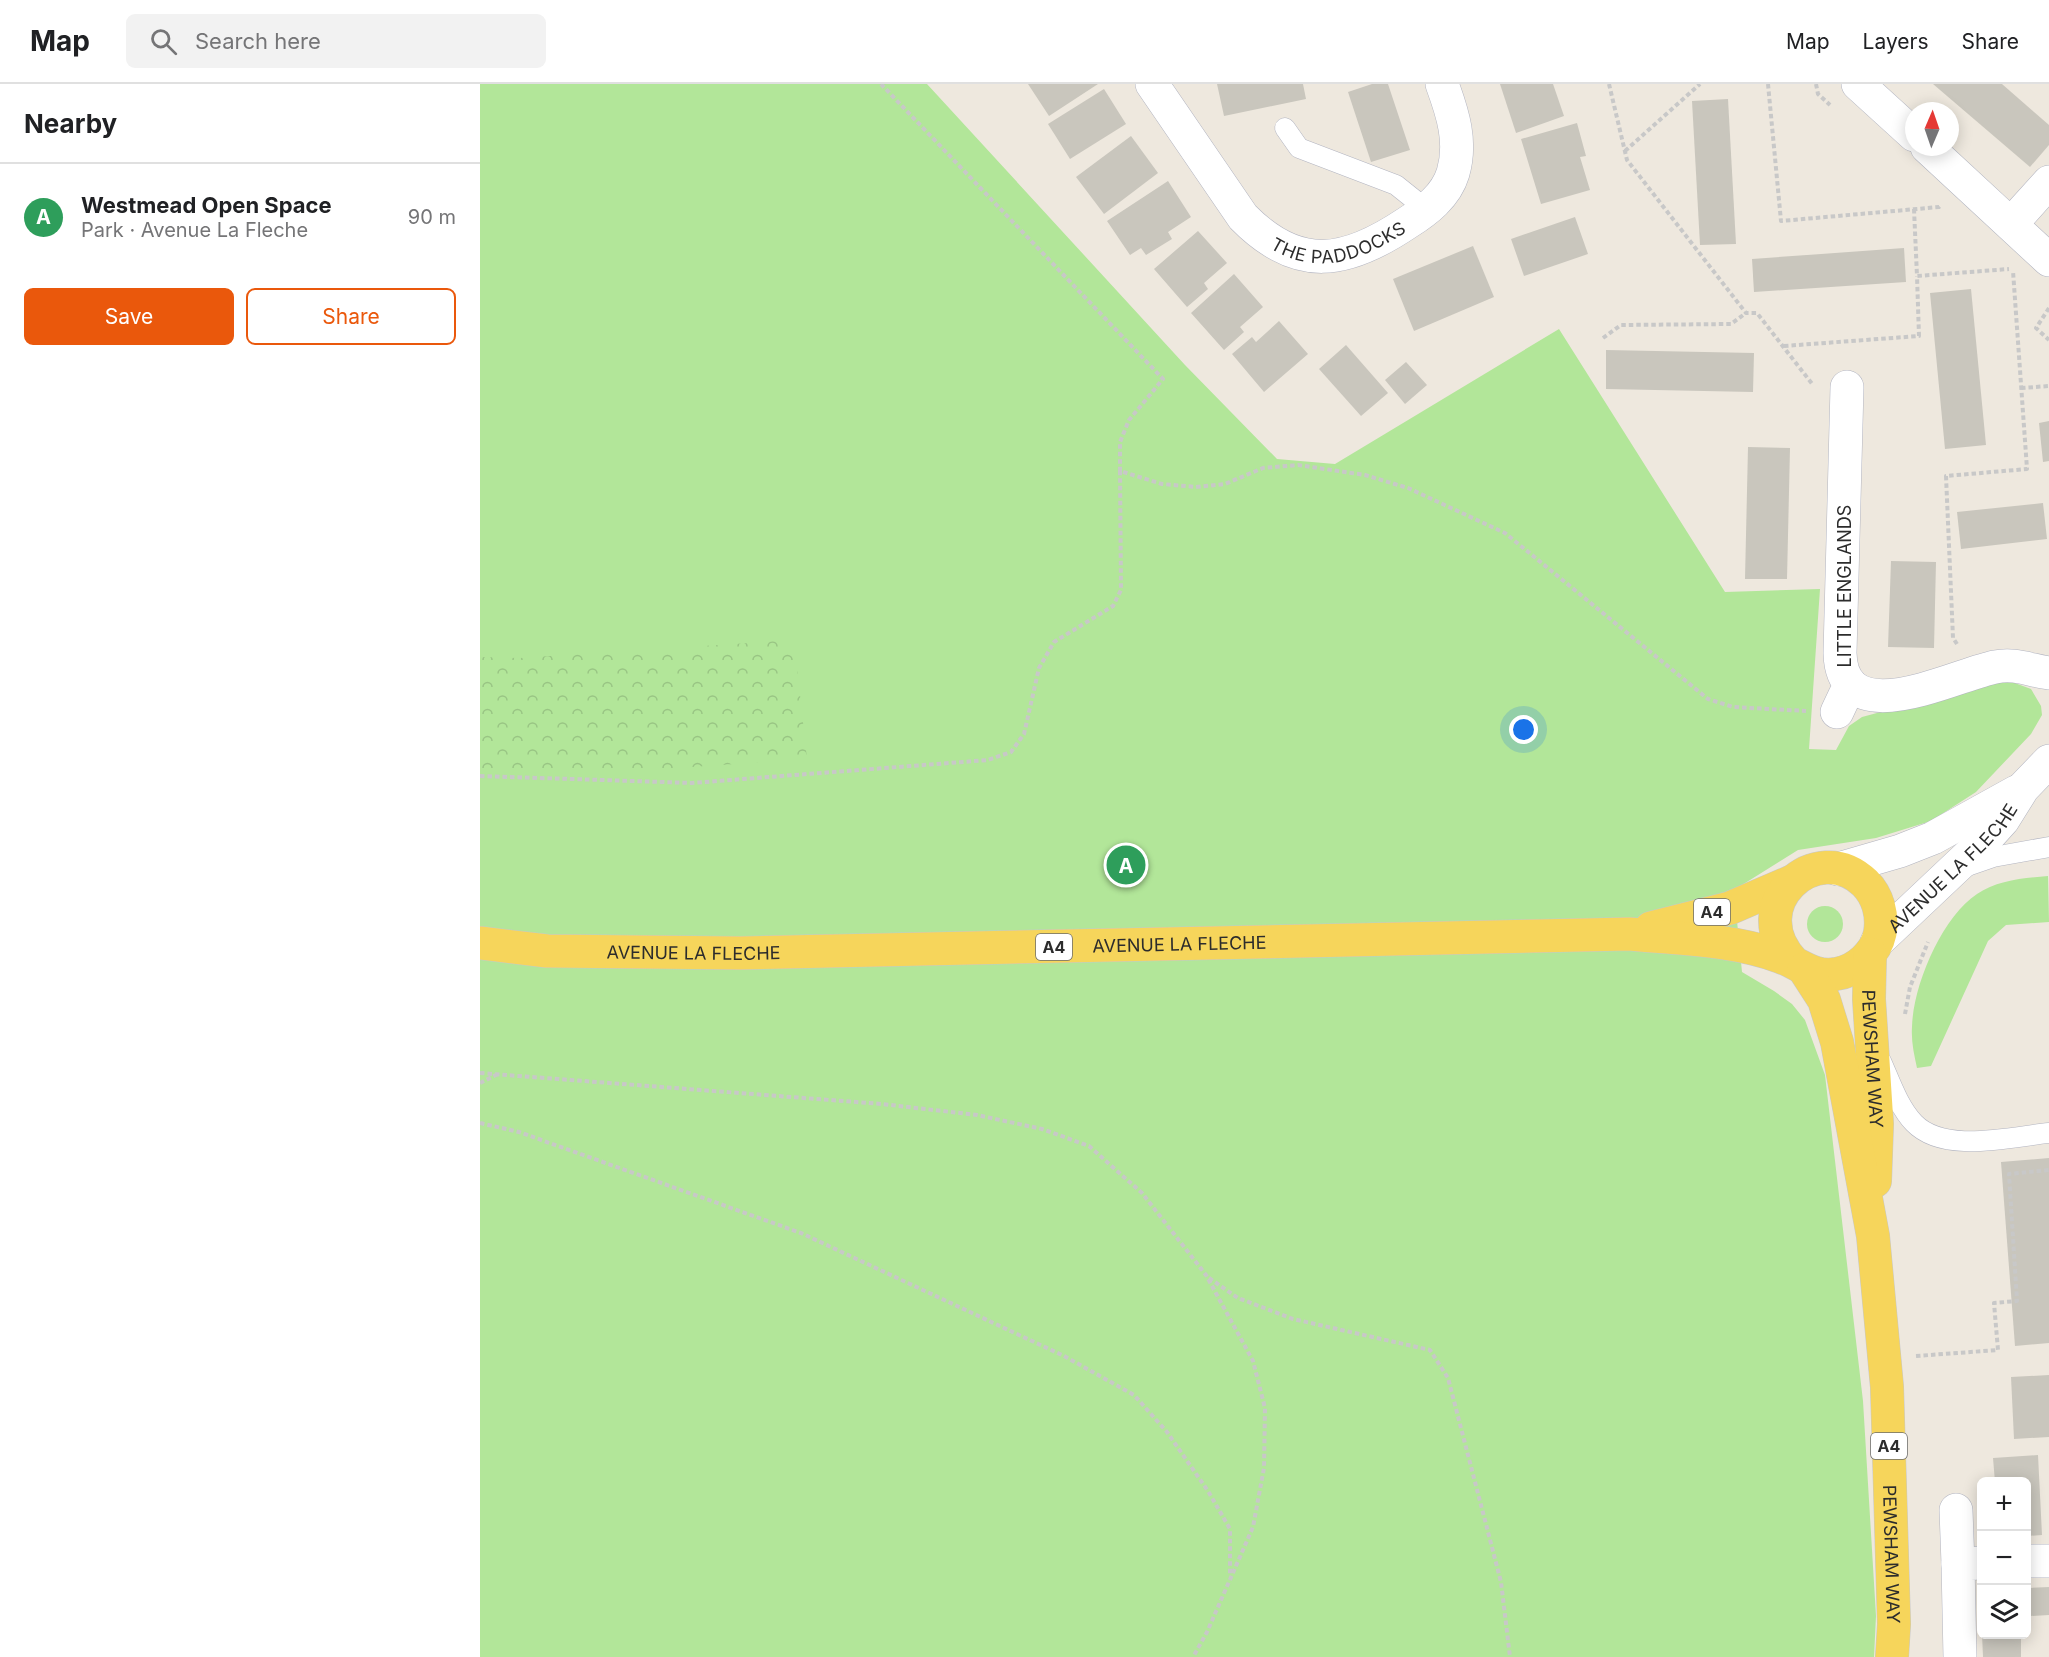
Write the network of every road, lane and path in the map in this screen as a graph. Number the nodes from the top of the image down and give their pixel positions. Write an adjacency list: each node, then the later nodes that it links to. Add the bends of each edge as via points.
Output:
1 (882, 84): 29 (path, via 1163,379 1129,420 1120,442)
2 (1152, 84): 14 (street, THE PADDOCKS, via 1243,217 1262,236 1281,247 1316,257 1357,252 1382,240)
3 (1442, 84): 14 (street, THE PADDOCKS, via 1456,128 1456,160 1448,186)
4 (1609, 84): 10 (path)
5 (1700, 84): 10 (path)
6 (1768, 84): 15 (path, via 1781,221)
7 (1858, 84): 8 (street)
8 (1905, 127)
9 (1285, 128): 14 (lane, via 1299,148 1396,185)
10 (1625, 151): 22 (path)
11 (1937, 156): 16 (street)
12 (2049, 182): 16 (street)
13 (1939, 207): 15 (path)
14 (1426, 209)
15 (1914, 209): 20 (path)
16 (2011, 224): 17 (street)
17 (2049, 260)
18 (2017, 264): 19 (path)
19 (2012, 269): 20 (path); 27 (path)
20 (1917, 276): 25 (path, via 1919,336)
21 (2049, 308): 24 (path, via 2036,328)
22 (1746, 313): 23 (path, via 1731,324 1621,325); 25 (path, via 1757,313)
23 (1604, 338)
24 (2049, 340)
25 (1783, 346): 28 (path)
26 (2049, 386): 27 (path)
27 (2021, 388): 30 (path, via 2027,469 1946,476 1953,638)
28 (1851, 407): 32 (street, LITTLE ENGLANDS, via 1840,664 1847,681)
29 (1120, 471): 32 (path, via 1162,484 1196,487 1225,484 1263,468 1298,465 1365,475 1408,488 1506,533 1708,699 1733,707); 34 (path, via 1121,590 1113,606 1054,642 1039,668 1024,734 1011,752 988,760 692,783)
30 (1961, 647)
31 (2044, 675): 32 (street, LITTLE ENGLANDS, via 2020,665 1992,668 1940,686)
32 (1845, 700)
33 (2049, 761): 35 (street, AVENUE LA FLECHE)
34 (480, 776)
35 (2023, 788): 37 (street, AVENUE LA FLECHE, via 1934,838); 38 (street, AVENUE LA FLECHE, via 2003,820)
36 (2049, 847): 38 (lane, via 1993,857)
37 (1838, 869): 39 (main road, AVENUE LA FLECHE / A4, via 1810,871); 42 (main road, AVENUE LA FLECHE / A4, via 1852,874 1873,892 1881,921)
38 (1954, 870): 42 (street, AVENUE LA FLECHE)
39 (1793, 881): 40 (main road, AVENUE LA FLECHE / A4, via 1730,908); 43 (main road, A4, via 1779,898 1774,926 1784,952)
40 (1629, 934): 41 (main road, AVENUE LA FLECHE / A4, via 740,953 547,951); 43 (main road, AVENUE LA FLECHE / A4, via 1732,944 1760,950)
41 (480, 943)
42 (1873, 948): 43 (main road, AVENUE LA FLECHE / A4, via 1851,969 1837,974 1822,974); 44 (main road, PEWSHAM WAY / A4, via 1869,999)
43 (1799, 966): 51 (main road, PEWSHAM WAY / A4, via 1824,1000 1837,1042)
44 (1872, 1039): 49 (lane, via 1905,1111 1914,1124 1934,1138 1966,1141); 51 (main road, PEWSHAM WAY / A4, via 1877,1124)
45 (480, 1073): 46 (path)
46 (499, 1074): 47 (path); 52 (path, via 882,1104 977,1115 1042,1129 1089,1146 1142,1193)
47 (480, 1083)
48 (480, 1123): 58 (path, via 519,1132 801,1233 1064,1356 1134,1395 1167,1431 1230,1529)
49 (2049, 1133)
50 (2049, 1170): 53 (path, via 2008,1174 2017,1301 1994,1304 1998,1350)
51 (1873, 1236): 61 (main road, PEWSHAM WAY / A4, via 1887,1387)
52 (1206, 1275): 58 (path, via 1253,1361 1265,1408 1264,1468 1253,1527); 60 (path, via 1238,1298 1293,1319 1430,1350 1448,1378 1501,1581)
53 (1909, 1356)
54 (1956, 1510): 57 (street)
55 (2049, 1561): 56 (street)
56 (2031, 1562)
57 (1970, 1564): 62 (street)
58 (1230, 1580): 59 (path, via 1208,1632)
59 (1192, 1657)
60 (1510, 1657)
61 (1892, 1657)
62 (1960, 1657)

